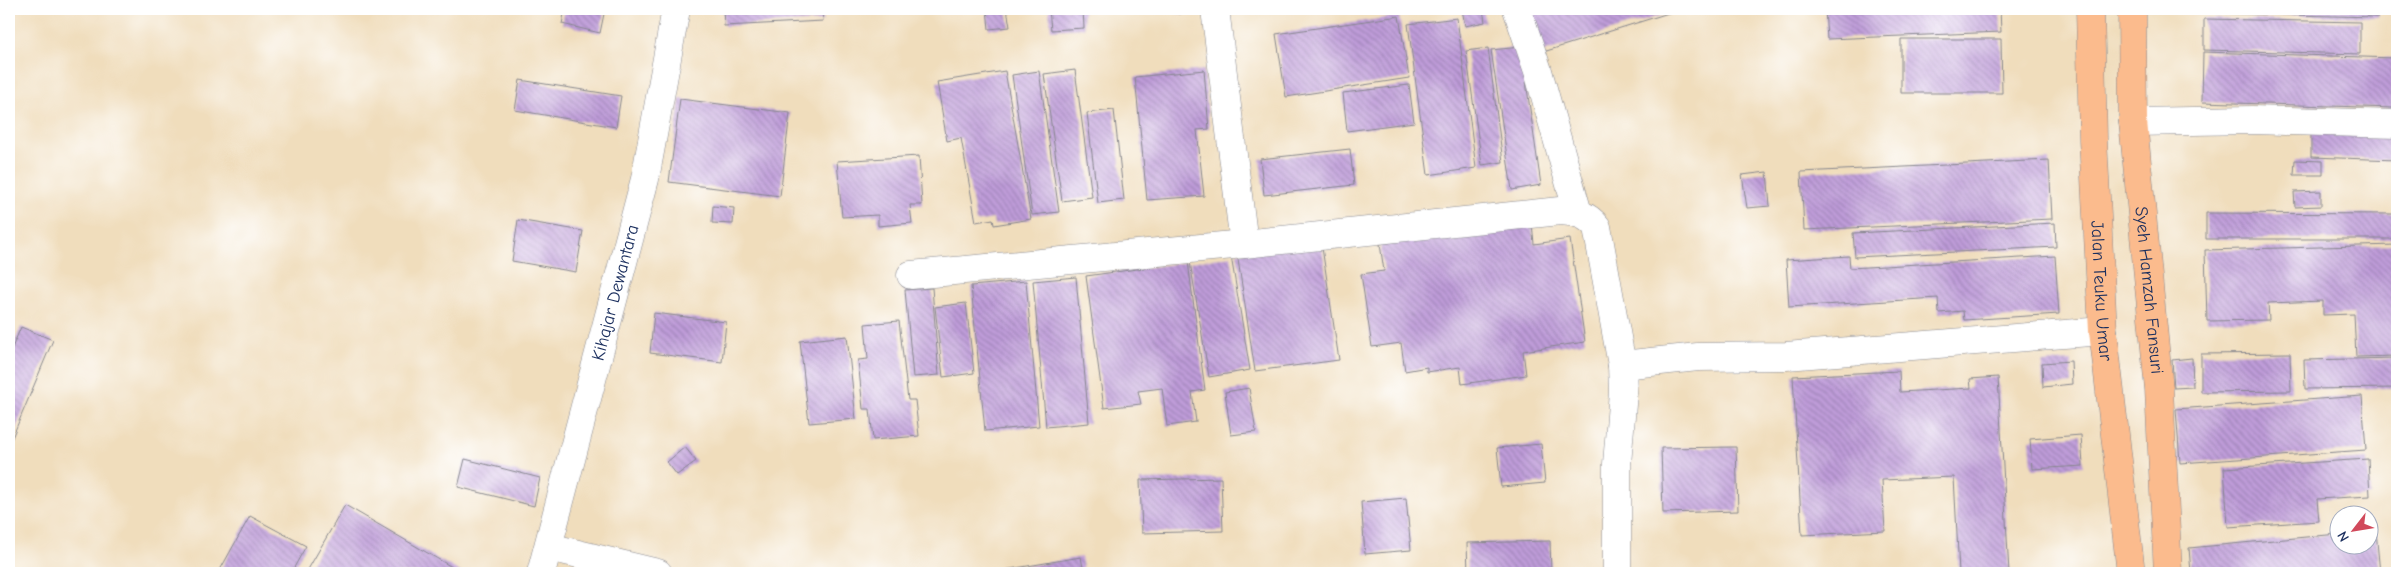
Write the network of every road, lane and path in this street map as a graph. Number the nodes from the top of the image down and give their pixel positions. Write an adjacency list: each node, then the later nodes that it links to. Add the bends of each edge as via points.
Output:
1 (676, 9): 13 (street, Kihajar Dewantara, via 646,179)
2 (1215, 9): 9 (street)
3 (1516, 9): 8 (street, via 1538,71)
4 (2090, 9): 11 (highway, Jalan Teuku Umar)
5 (2132, 9): 6 (highway, Syeh Hamzah Fansuri)
6 (2133, 122): 7 (street, via 2252,120); 18 (highway, Syeh Hamzah Fansuri, via 2159,388)
7 (2397, 124)
8 (1578, 213): 9 (street, via 1560,211); 12 (street, via 1597,227)
9 (1244, 244): 10 (street)
10 (912, 275)
11 (2103, 331): 12 (street, via 1786,356 1698,357); 17 (highway, Jalan Teuku Umar)
12 (1622, 365): 16 (street, via 1617,464)
13 (549, 547): 14 (street, Kihajar Dewantara); 15 (street)
14 (541, 573)
15 (658, 573)
16 (1617, 573)
17 (2131, 573)
18 (2168, 573)

